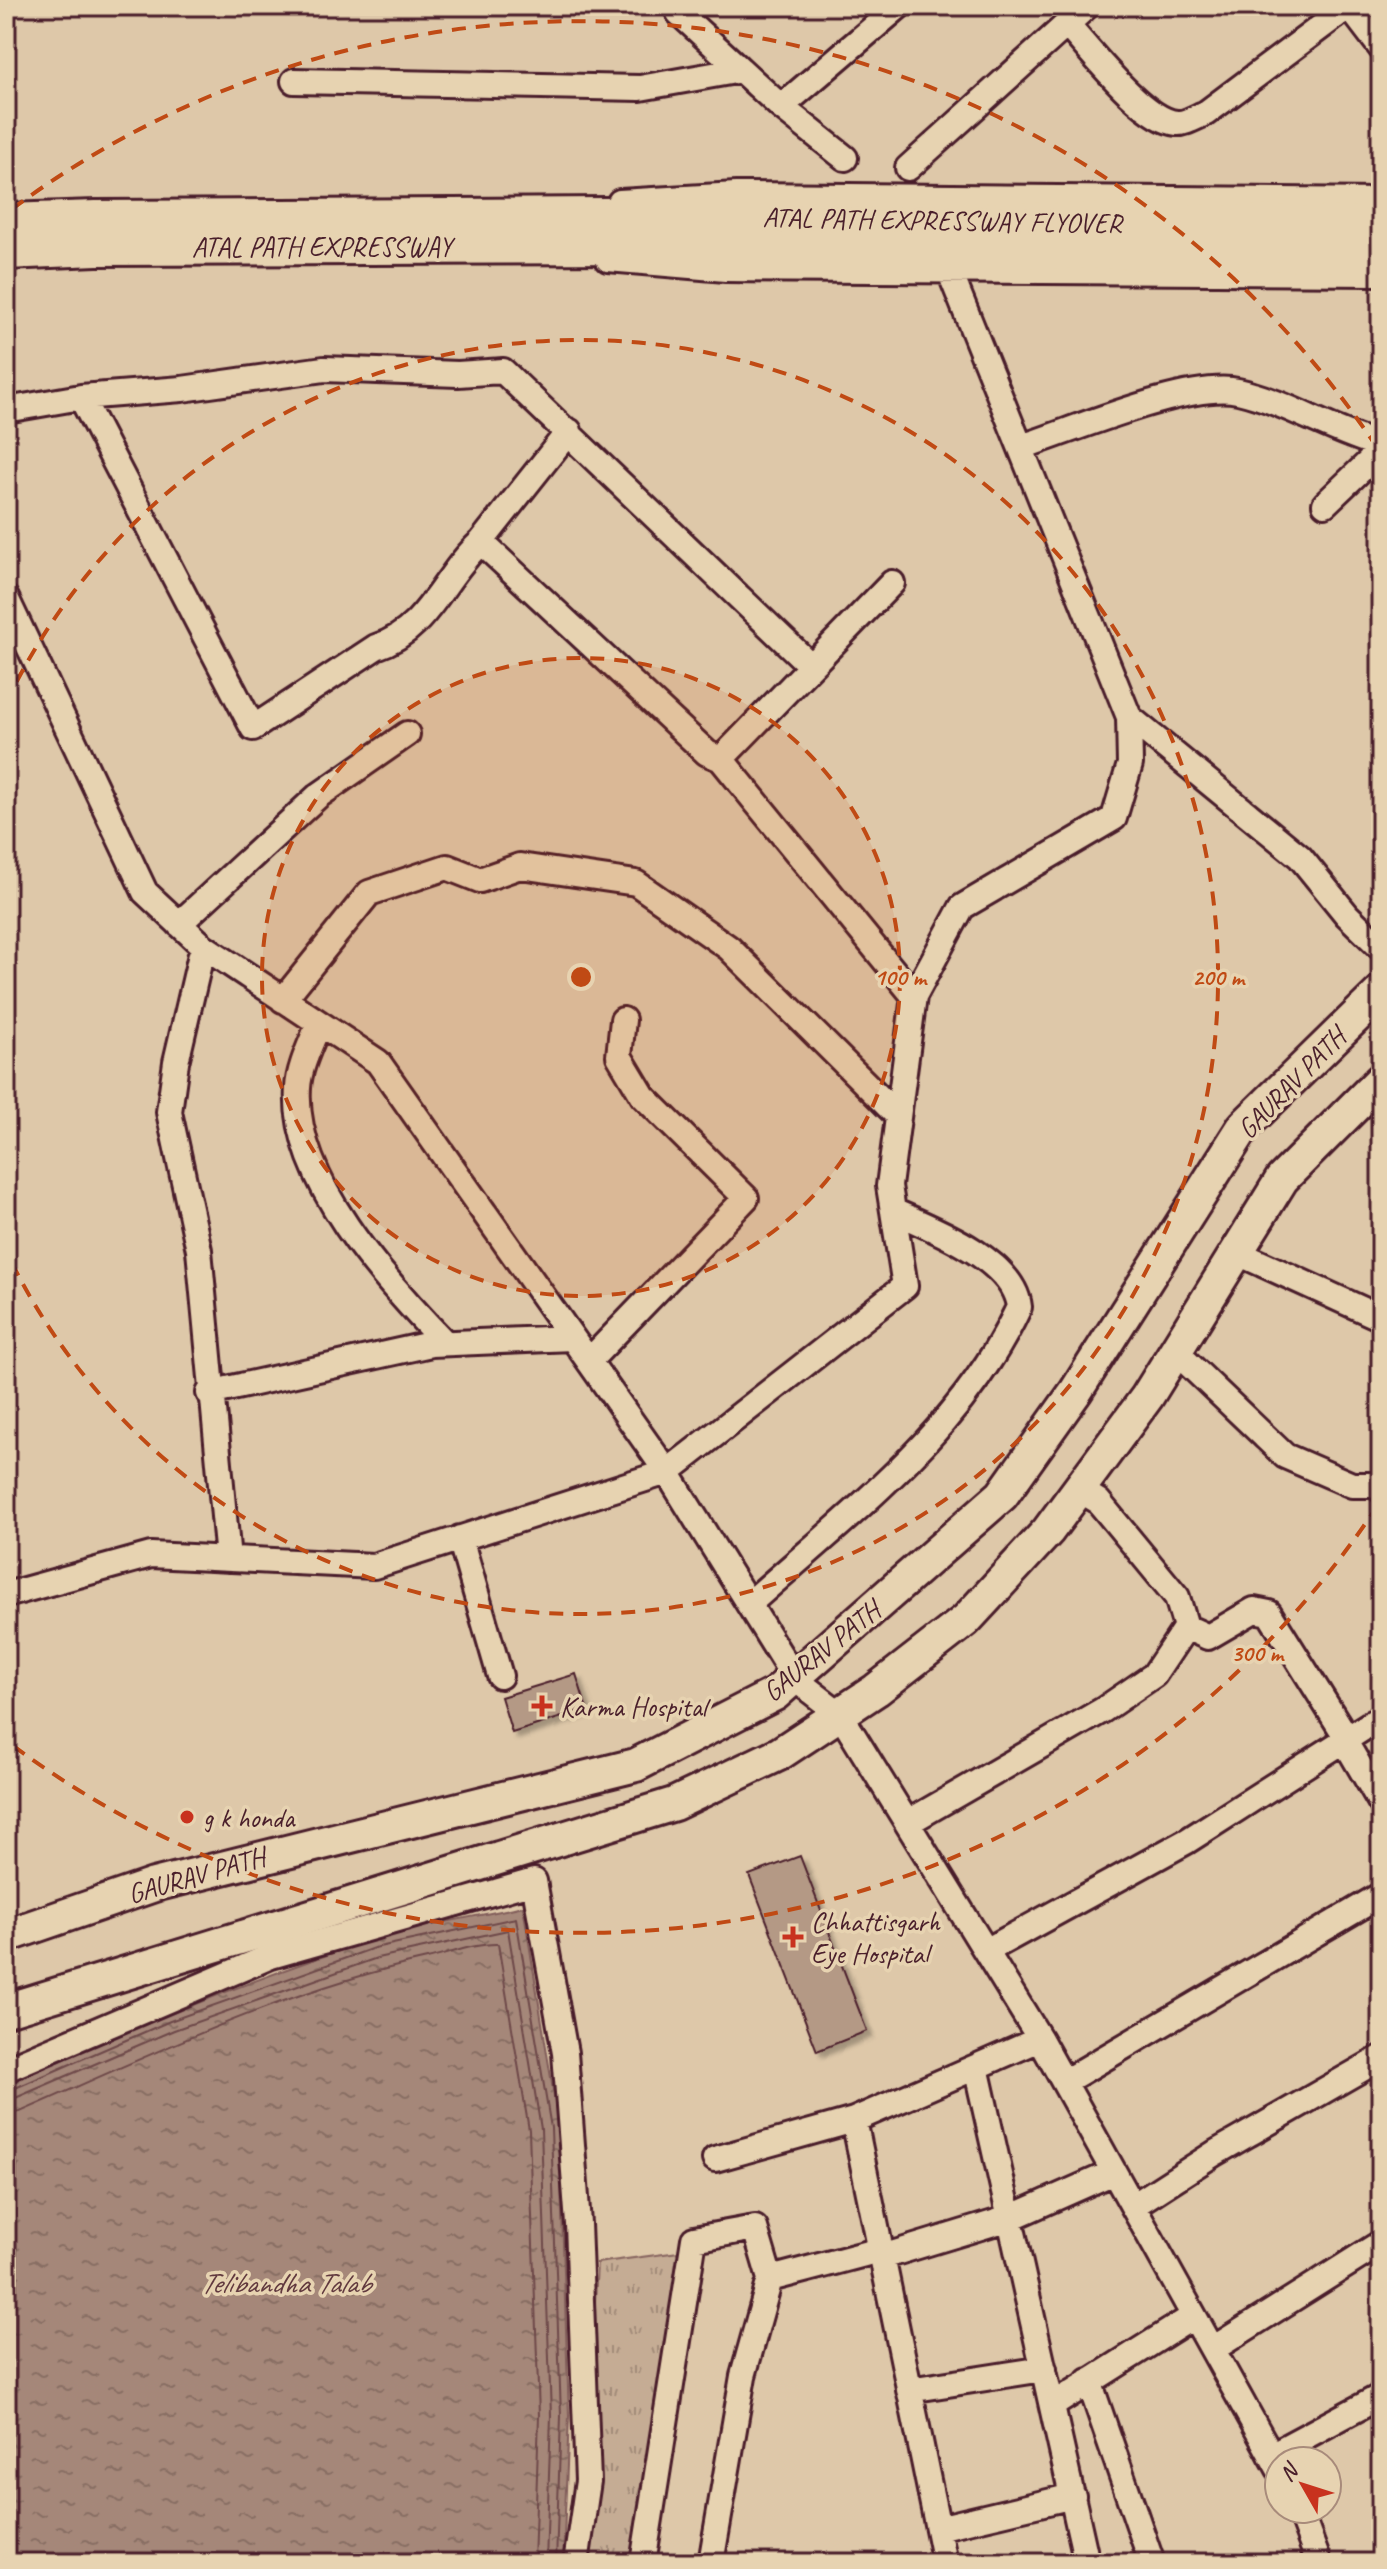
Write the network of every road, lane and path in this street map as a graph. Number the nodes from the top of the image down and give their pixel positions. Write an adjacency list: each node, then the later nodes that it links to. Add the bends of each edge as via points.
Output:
1 (899, 6): 9 (street)
2 (1087, 6): 5 (street)
3 (1349, 6): 5 (street, via 1206,113 1179,124 1131,95); 6 (street)
4 (681, 8): 7 (street)
5 (1067, 25): 11 (street)
6 (1381, 48)
7 (741, 70): 8 (street, via 640,88); 9 (street)
8 (294, 81)
9 (781, 107): 10 (street)
10 (845, 158)
11 (908, 168)
12 (1381, 201): 15 (street, via 736,195 641,199)
13 (6, 222): 15 (highway, ATAL PATH EXPRESSWAY)
14 (1381, 225): 16 (highway, ATAL PATH EXPRESSWAY FLYOVER)
15 (502, 231): 16 (highway, ATAL PATH EXPRESSWAY); 17 (highway, ATAL PATH EXPRESSWAY); 19 (street, via 696,267)
16 (640, 231): 18 (highway, ATAL PATH EXPRESSWAY FLYOVER)
17 (6, 251)
18 (1381, 254)
19 (949, 270): 20 (street); 25 (street)
20 (1381, 273)
21 (81, 397): 22 (street); 23 (street, via 324,369 503,371); 27 (street, via 253,728 426,616)
22 (6, 410)
23 (569, 431): 27 (street); 30 (street)
24 (1379, 445): 25 (street, via 1237,390 1208,390); 26 (street, via 1370,461)
25 (1021, 447): 31 (street)
26 (1325, 504)
27 (481, 542): 33 (street, via 707,753)
28 (892, 583): 30 (street)
29 (6, 598): 34 (street, via 145,892)
30 (810, 665): 33 (street)
31 (1129, 717): 36 (street, via 1300,857); 38 (street, via 1130,764 1114,818 962,907)
32 (407, 734): 34 (street, via 318,796)
33 (721, 759): 38 (street)
34 (179, 924): 35 (street)
35 (203, 946): 39 (street); 51 (street, via 169,1112 199,1250)
36 (1381, 948)
37 (1381, 992): 61 (main road, GAURAV PATH, via 1244,1126 1076,1391 1002,1495)
38 (914, 996): 43 (street)
39 (283, 1000): 41 (street); 43 (street, via 369,893 447,867 480,880 520,866 636,883 729,948)
40 (623, 1020): 50 (street, via 619,1056 643,1096 746,1198)
41 (319, 1023): 47 (street, via 378,1062); 48 (street, via 298,1087 305,1141 341,1221 393,1290)
42 (1381, 1080): 45 (main road, via 1282,1179)
43 (898, 1116): 44 (street, via 889,1186)
44 (893, 1211): 52 (street, via 905,1286); 58 (street, via 958,1239 999,1273 1018,1295 1019,1307 977,1382 933,1436)
45 (1236, 1252): 46 (street); 49 (main road)
46 (1381, 1318)
47 (572, 1338): 48 (street); 50 (street)
48 (445, 1343): 51 (street)
49 (1175, 1351): 53 (main road); 54 (street, via 1285,1456 1352,1485)
50 (589, 1361): 52 (street)
51 (209, 1393): 56 (street)
52 (667, 1472): 55 (street); 58 (street)
53 (1078, 1489): 59 (street, via 1098,1501 1177,1597); 62 (main road, via 1048,1531 966,1620)
54 (1381, 1490)
55 (460, 1538): 56 (street, via 374,1566); 60 (street)
56 (228, 1559): 57 (street, via 151,1555)
57 (6, 1595)
58 (749, 1604): 61 (street)
59 (1186, 1627): 64 (street, via 1208,1637 1254,1610 1269,1613); 66 (street, via 1154,1675)
60 (500, 1676)
61 (795, 1679): 62 (street); 68 (main road, GAURAV PATH, via 636,1765 154,1885)
62 (840, 1714): 66 (street); 70 (main road, via 779,1754 674,1804)
63 (1381, 1717): 64 (street)
64 (1347, 1738): 65 (street); 69 (street, via 1187,1841)
65 (1381, 1803)
66 (907, 1823): 69 (street)
67 (1381, 1895): 75 (street)
68 (6, 1936)
69 (986, 1951): 71 (street)
70 (6, 2010)
71 (1040, 2039): 73 (street); 75 (street)
72 (1381, 2058): 79 (street)
73 (976, 2067): 76 (street); 80 (street)
74 (6, 2069): 96 (street, via 271,1956 534,1881 565,2053 578,2224 588,2481)
75 (1064, 2082): 78 (street)
76 (854, 2120): 77 (street); 82 (street)
77 (715, 2159)
78 (1114, 2172): 79 (street); 80 (street)
79 (1133, 2206): 84 (street)
80 (1010, 2218): 82 (street); 86 (street)
81 (1381, 2243): 85 (street)
82 (881, 2254): 83 (street); 88 (street)
83 (770, 2279): 97 (street, via 755,2228 694,2239); 98 (street, via 743,2376)
84 (1194, 2316): 85 (street); 87 (street)
85 (1213, 2349): 91 (street)
86 (1044, 2369): 88 (street); 90 (street)
87 (1089, 2381): 90 (street); 101 (street)
88 (909, 2390): 95 (street)
89 (1381, 2396): 92 (street)
90 (1053, 2405): 93 (street)
91 (1266, 2445)
92 (1302, 2445)
93 (1073, 2496): 95 (street); 100 (street)
94 (1305, 2525): 102 (street)
95 (938, 2528): 99 (street)
96 (576, 2563)
97 (643, 2563)
98 (711, 2563)
99 (945, 2563)
100 (1087, 2563)
101 (1152, 2563)
102 (1319, 2563)

